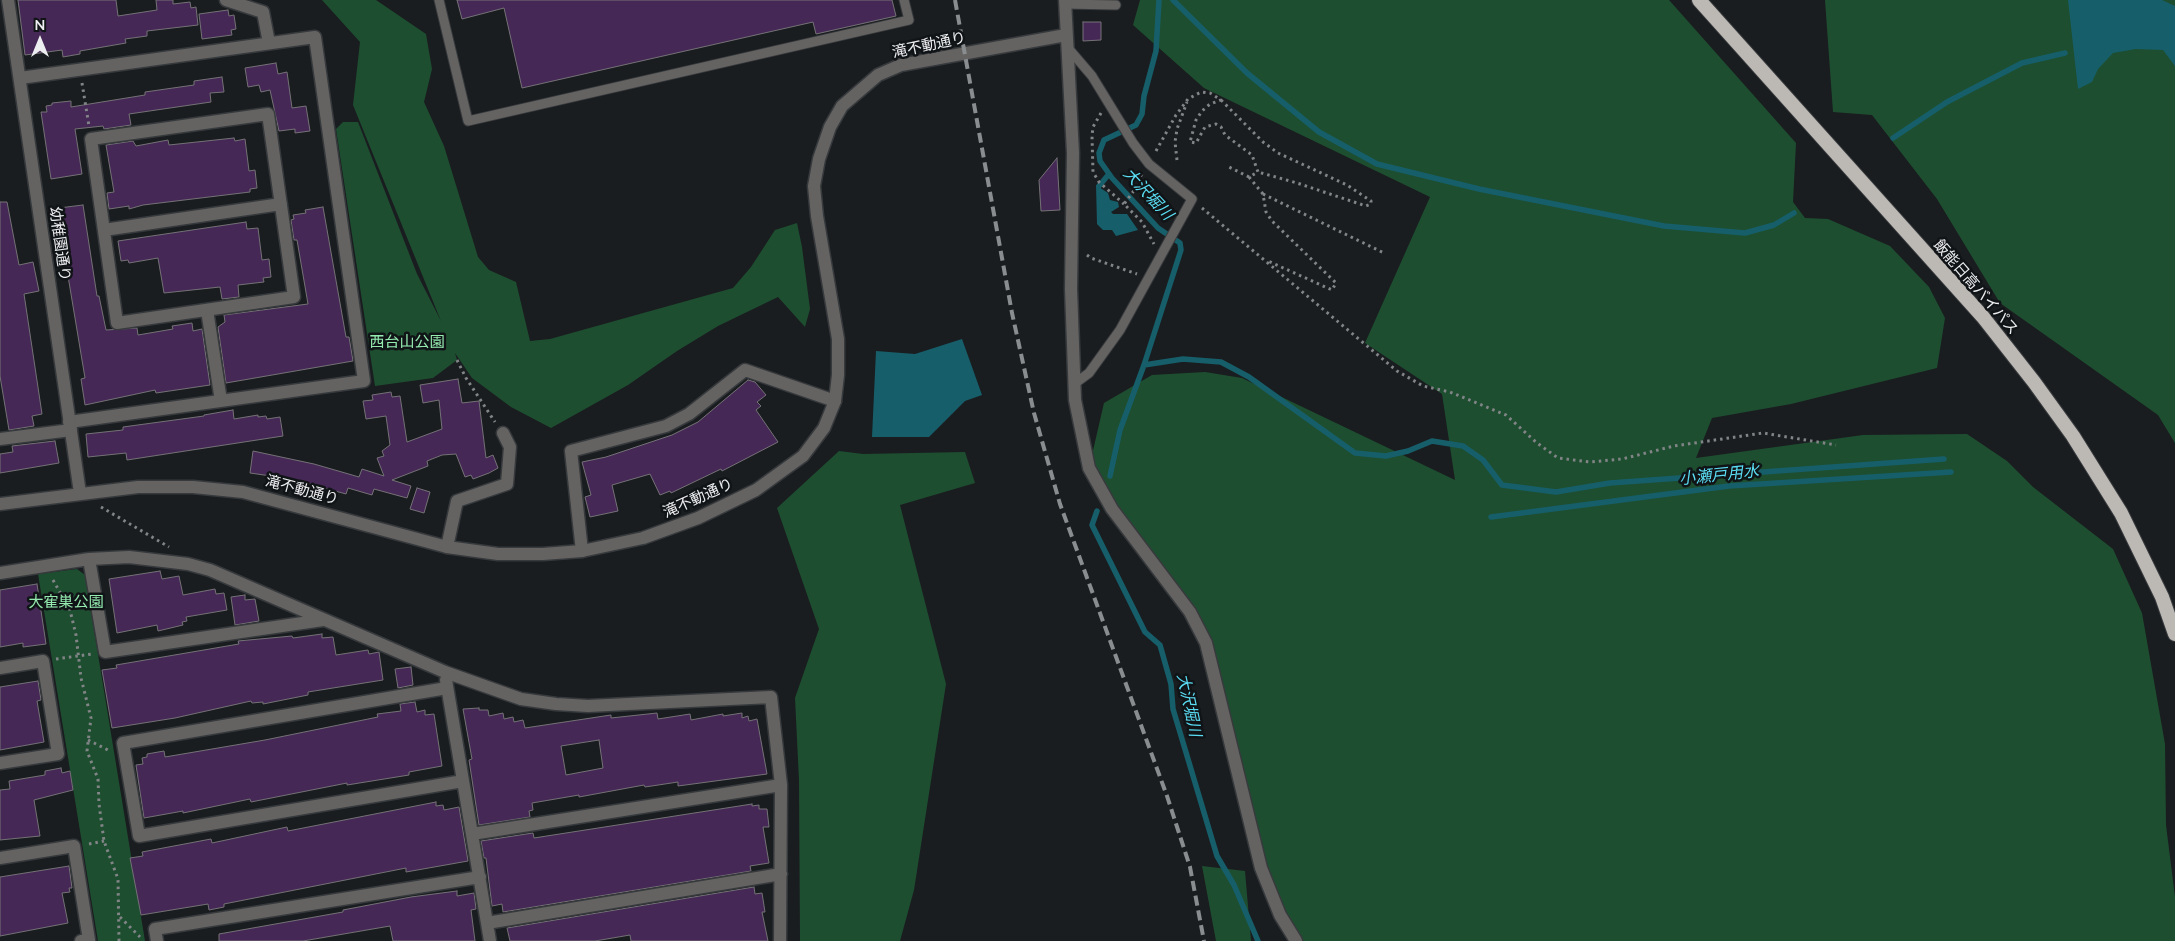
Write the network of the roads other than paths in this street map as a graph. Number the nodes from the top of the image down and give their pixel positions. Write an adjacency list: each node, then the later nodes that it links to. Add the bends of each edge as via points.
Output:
1 (8, 0): 10 (street, 幼稚園通り)
2 (226, 0): 9 (street, via 263,12)
3 (439, 0): 4 (lane, via 468,121 909,20)
4 (904, 0)
5 (1698, 0): 27 (highway, 飯能日高バイパス, via 1983,317 2034,382 2073,436 2121,513 2162,597)
6 (1065, 2): 7 (lane); 8 (street)
7 (1116, 5)
8 (1066, 40): 14 (street, via 1073,153 1070,252); 14 (lane, via 1149,164 1192,200 1120,330 1089,374); 16 (street, 滝不動通り, via 901,65 878,75 842,106 819,159 814,186 838,340)
9 (269, 43): 10 (street); 15 (street, via 315,37 364,381)
10 (20, 78): 17 (street, 幼稚園通り)
11 (281, 204): 12 (street); 12 (street, via 268,114 91,139); 13 (street, via 294,298)
12 (104, 230): 13 (street, via 117,323)
13 (207, 310): 15 (street)
14 (1074, 384): 43 (street, via 1089,468 1112,509 1190,612 1206,643 1261,868 1280,914)
15 (221, 401): 17 (street)
16 (835, 401): 23 (street, 滝不動通り, via 824,428 804,456 756,490 698,518 643,538); 23 (street, via 745,370 688,414 666,426 571,451)
17 (70, 426): 19 (street); 20 (street, 幼稚園通り)
18 (503, 433): 22 (street, via 510,447 507,484 457,501)
19 (0, 439)
20 (80, 493): 21 (street, 滝不動通り); 22 (street, 滝不動通り, via 138,487 243,492)
21 (0, 504)
22 (447, 547): 23 (street, 滝不動通り, via 498,554)
23 (582, 552)
24 (89, 558): 25 (street); 26 (street, via 129,557 188,564 210,570); 26 (street, via 105,652)
25 (0, 573)
26 (324, 620): 29 (street)
27 (2175, 634)
28 (0, 668): 31 (street, via 43,660 58,754)
29 (445, 672): 30 (street); 33 (street, via 521,698 556,704 588,706 771,697)
30 (447, 688): 32 (street); 32 (street, via 124,743 139,836)
31 (0, 763)
32 (463, 781): 34 (street)
33 (781, 785): 34 (street); 36 (street)
34 (472, 834): 37 (street)
35 (0, 858): 40 (street, via 74,846 89,940)
36 (781, 874): 38 (street); 42 (street)
37 (480, 877): 38 (street); 39 (street, via 155,929)
38 (487, 923): 41 (street)
39 (151, 940)
40 (81, 941)
41 (490, 941)
42 (780, 941)
43 (1296, 941)

